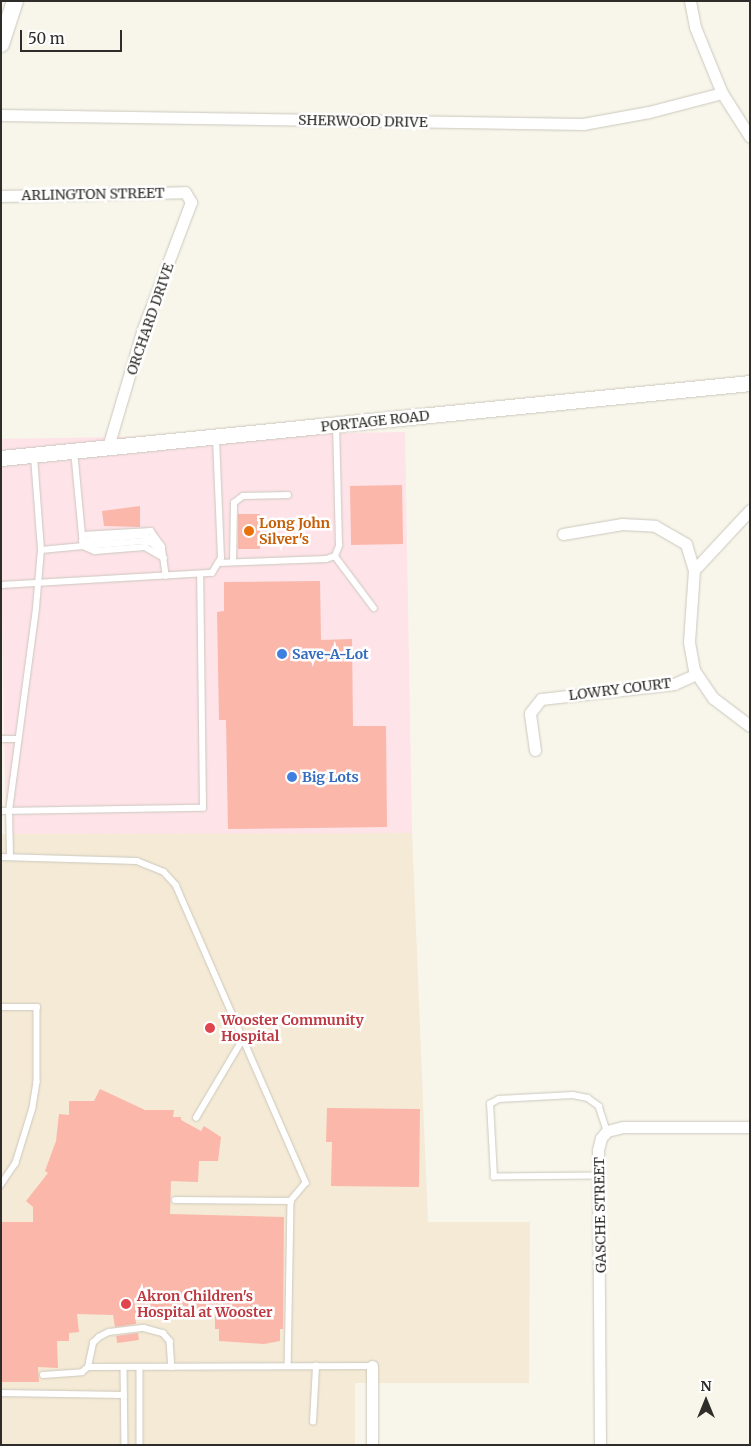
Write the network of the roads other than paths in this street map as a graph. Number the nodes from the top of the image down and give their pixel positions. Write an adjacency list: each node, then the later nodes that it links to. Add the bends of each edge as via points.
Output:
1 (15, 1): 3 (main road)
2 (690, 1): 4 (street, via 695,27)
3 (1, 44)
4 (722, 93): 5 (street, SHERWOOD DRIVE, via 649,112 583,124); 6 (street)
5 (1, 115)
6 (750, 137)
7 (185, 192): 8 (street, ARLINGTON STREET); 12 (street, ORCHARD DRIVE, via 191,202 142,332)
8 (1, 196)
9 (750, 383): 10 (main road, PORTAGE ROAD)
10 (336, 425): 11 (main road, PORTAGE ROAD); 22 (lane, via 339,546)
11 (216, 437): 12 (main road, PORTAGE ROAD); 24 (lane, via 221,558)
12 (108, 447): 13 (main road, PORTAGE ROAD)
13 (74, 451): 14 (main road, PORTAGE ROAD); 19 (lane)
14 (34, 454): 15 (main road, PORTAGE ROAD); 20 (lane)
15 (1, 458)
16 (288, 495): 23 (lane, via 243,496 234,503)
17 (750, 510): 25 (street)
18 (563, 534): 25 (street, via 622,524 655,526 686,544)
19 (82, 541): 20 (lane); 21 (lane, via 144,541 152,543); 21 (lane, via 151,531 162,546)
20 (41, 550): 28 (lane)
21 (164, 556): 27 (lane)
22 (335, 556): 23 (lane); 30 (lane)
23 (233, 562): 24 (lane)
24 (218, 563): 26 (lane, via 212,573)
25 (694, 570): 31 (street, via 689,642)
26 (200, 575): 27 (lane); 37 (lane, via 202,808)
27 (166, 576): 28 (lane)
28 (38, 582): 29 (lane); 34 (lane)
29 (1, 584)
30 (374, 608)
31 (696, 674): 32 (street, via 713,698); 35 (street, LOWRY COURT, via 674,684 541,698 530,713)
32 (750, 726)
33 (1, 739): 34 (lane)
34 (17, 739): 37 (lane)
35 (534, 750)
36 (1, 811): 37 (lane)
37 (9, 811): 39 (lane)
38 (1, 857): 39 (lane)
39 (10, 857): 41 (lane, via 121,859 137,861 164,872 176,885)
40 (1, 1007): 46 (lane, via 37,1007 37,1082 33,1108 16,1163)
41 (244, 1037): 42 (lane); 48 (lane, via 306,1183)
42 (196, 1118)
43 (750, 1127): 44 (street, via 623,1127)
44 (608, 1131): 45 (street, GASCHE STREET, via 601,1138 598,1150); 45 (lane, via 599,1106 574,1094 499,1099 490,1104 494,1177)
45 (599, 1176): 63 (street, GASCHE STREET)
46 (1, 1185)
47 (175, 1200): 48 (lane)
48 (291, 1201): 49 (lane)
49 (288, 1366): 50 (lane); 55 (lane)
50 (316, 1366): 51 (lane); 59 (lane)
51 (372, 1366): 62 (street)
52 (88, 1367): 53 (lane); 55 (lane, via 93,1342 99,1337 109,1332 144,1328 163,1334 170,1341); 56 (lane, via 82,1372)
53 (124, 1367): 54 (lane); 58 (lane)
54 (140, 1367): 55 (lane); 61 (lane)
55 (172, 1367)
56 (43, 1375)
57 (1, 1393): 58 (lane)
58 (124, 1394): 60 (lane)
59 (313, 1422)
60 (125, 1445)
61 (140, 1445)
62 (372, 1445)
63 (600, 1445)

